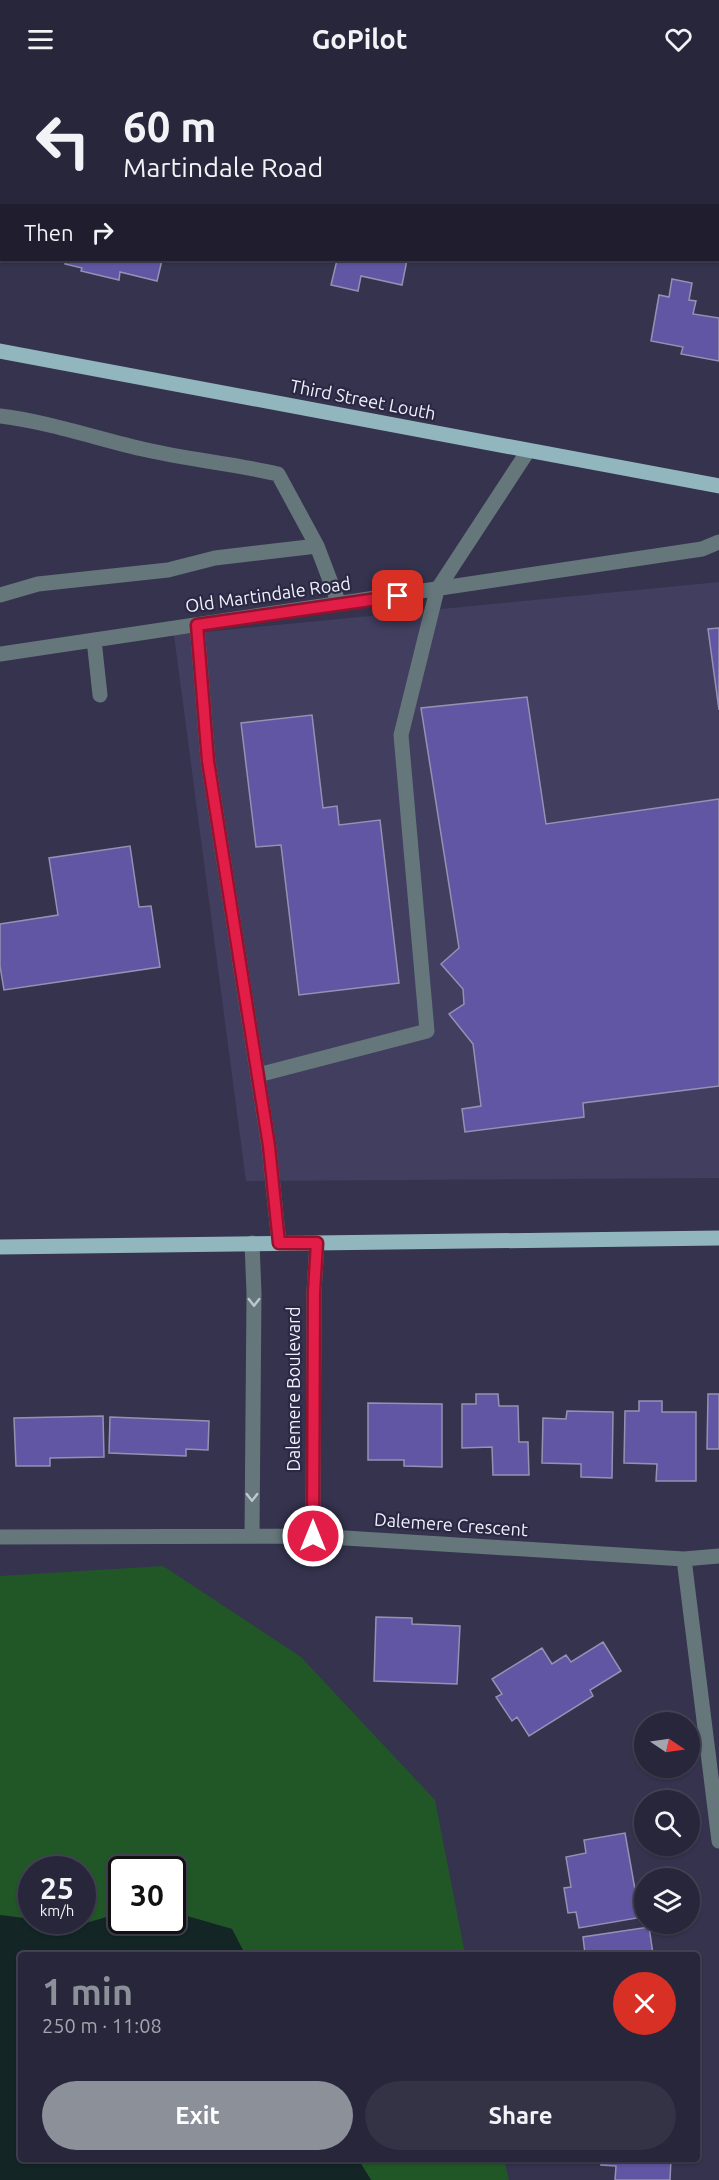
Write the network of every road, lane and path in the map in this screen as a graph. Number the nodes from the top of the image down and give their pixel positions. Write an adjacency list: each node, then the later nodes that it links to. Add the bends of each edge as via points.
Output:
1 (0, 351): 3 (main road, Third Street Louth)
2 (0, 416): 6 (street, via 149,451 278,474)
3 (528, 451): 4 (main road, Third Street Louth); 7 (street)
4 (719, 486)
5 (719, 542): 7 (street, Old Martindale Road, via 702,549)
6 (317, 546): 8 (street, via 215,558 168,570 38,584); 9 (street)
7 (437, 590): 9 (street, Old Martindale Road); 14 (street, via 400,735 427,1031)
8 (0, 595)
9 (339, 604): 10 (street, Old Martindale Road)
10 (197, 625): 11 (street, Old Martindale Road); 14 (street, via 208,761)
11 (94, 640): 12 (street, Old Martindale Road); 13 (street)
12 (0, 654)
13 (100, 695)
14 (258, 1075): 17 (street)
15 (719, 1238): 18 (main road)
16 (252, 1243): 17 (main road); 19 (main road); 20 (street, one-way to 20)
17 (279, 1243): 18 (main road)
18 (317, 1243): 21 (street, Dalemere Boulevard)
19 (0, 1247)
20 (252, 1535): 21 (street, Dalemere Crescent); 22 (street, Dalemere Crescent)
21 (313, 1536): 24 (street, Dalemere Crescent)
22 (0, 1537)
23 (719, 1556): 24 (street, Dalemere Crescent)
24 (684, 1559): 25 (street)
25 (719, 1841)

